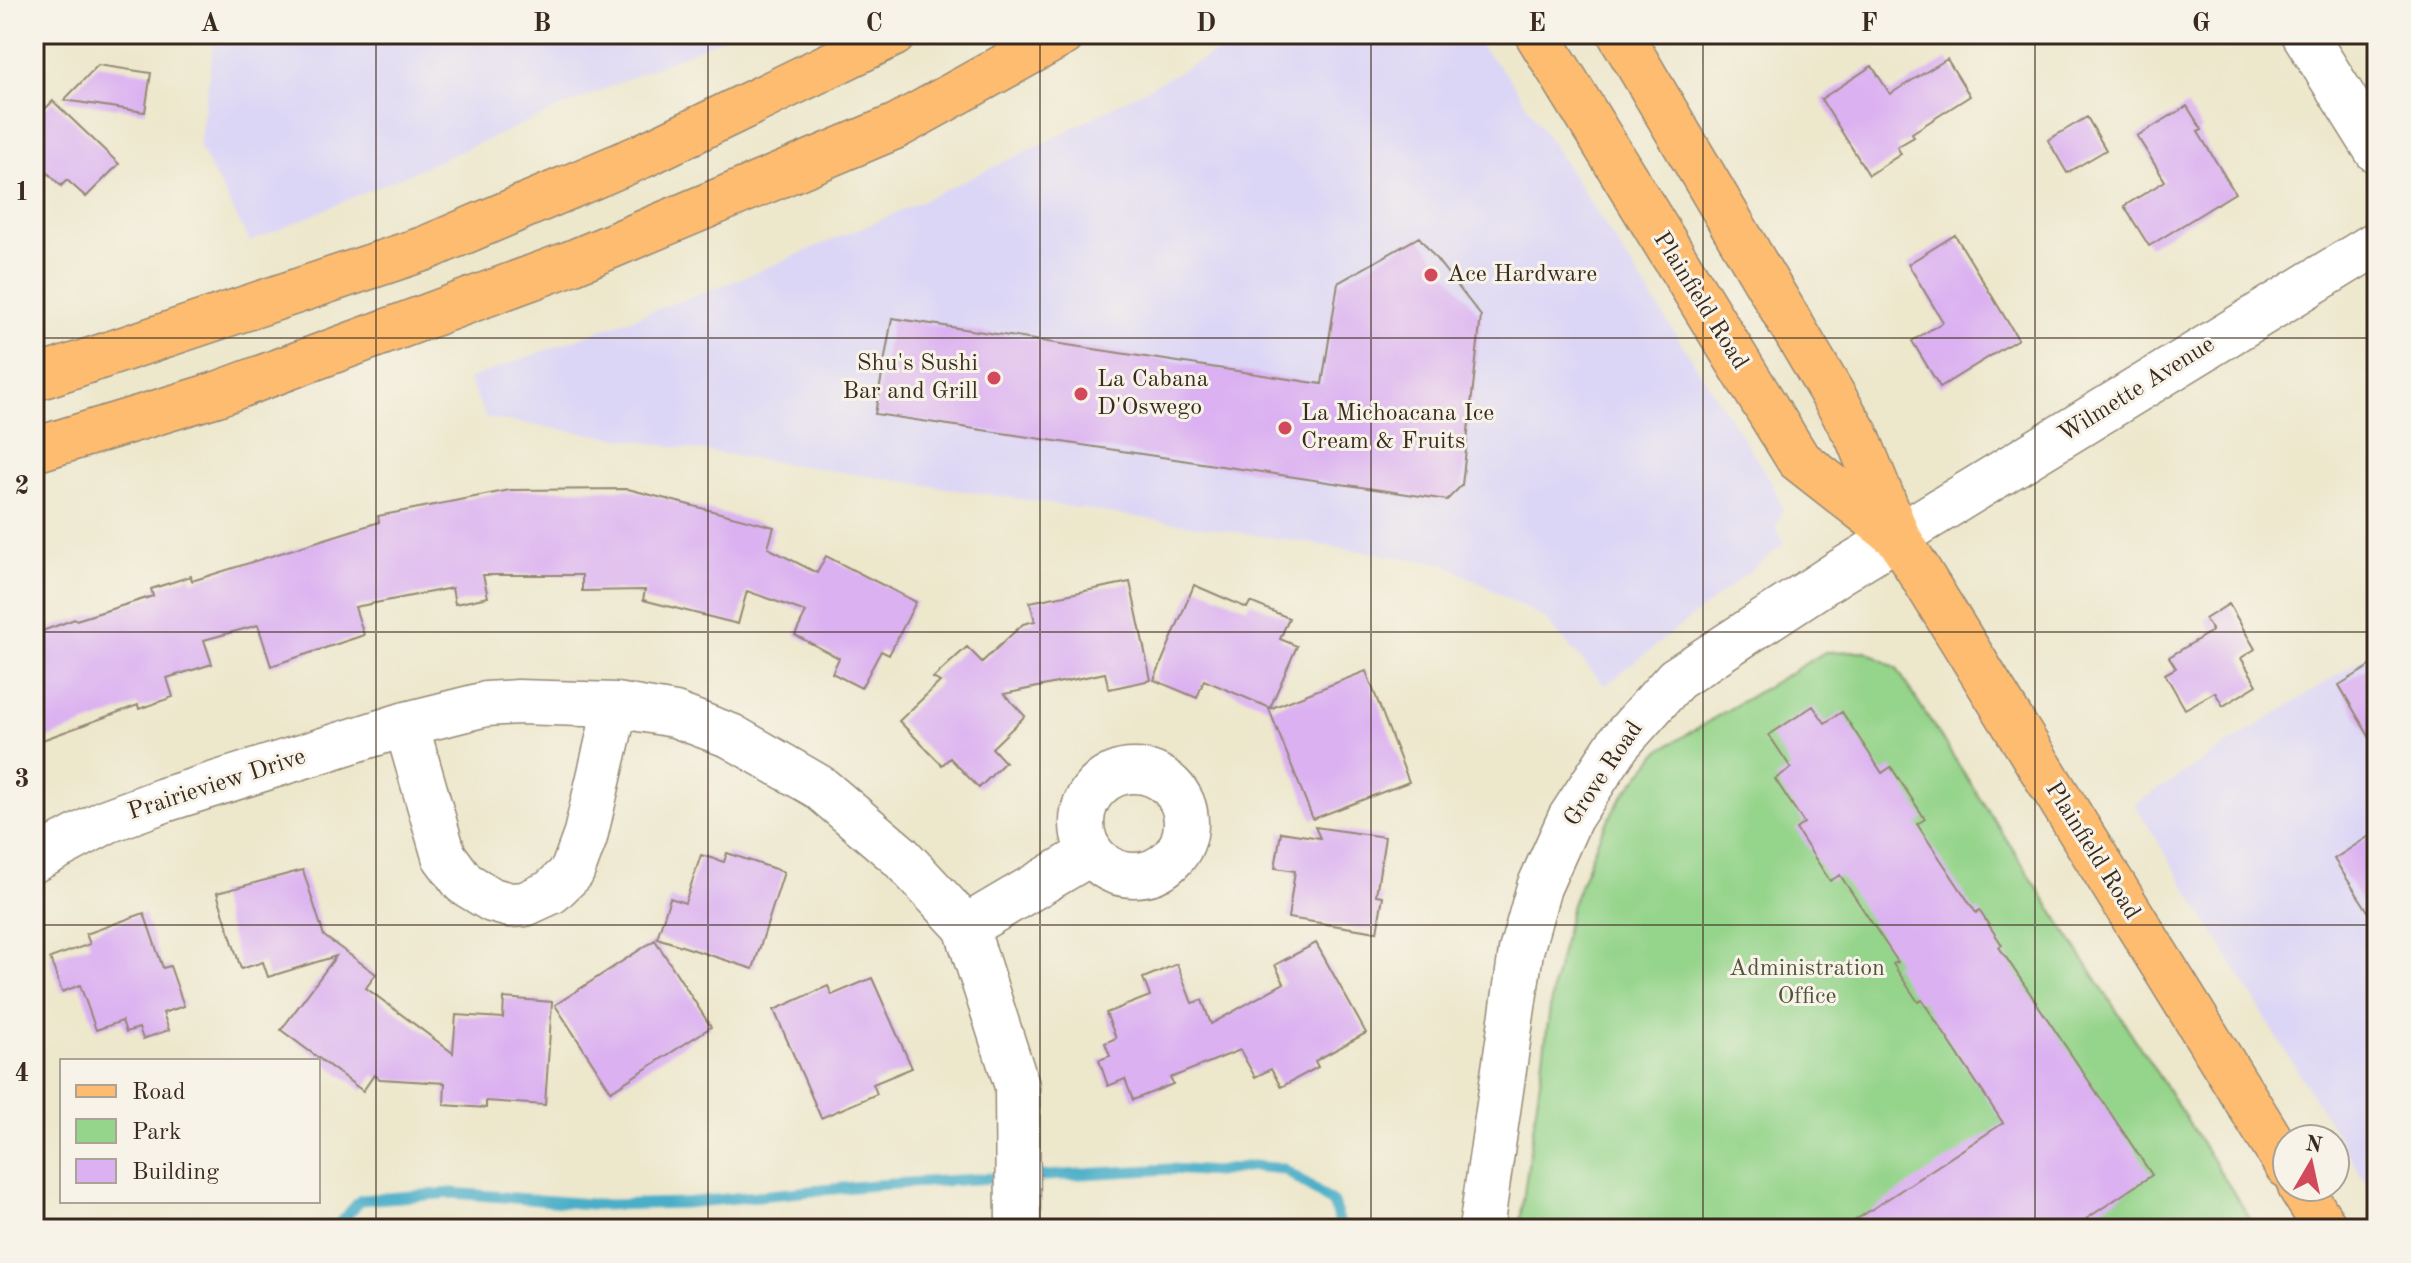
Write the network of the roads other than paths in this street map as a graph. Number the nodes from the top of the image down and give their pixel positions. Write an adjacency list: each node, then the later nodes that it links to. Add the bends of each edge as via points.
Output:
1 (1063, 34): 10 (main road, via 897,126 571,263 217,394)
2 (1520, 34): 6 (main road, Plainfield Road)
3 (1620, 34): 11 (main road, Plainfield Road, via 1857,436)
4 (2304, 34): 7 (street)
5 (873, 39): 9 (main road, via 642,156 426,248)
6 (1548, 52): 11 (main road, Plainfield Road, via 1798,459)
7 (2377, 151)
8 (2377, 243): 11 (street, Wilmette Avenue)
9 (34, 379)
10 (34, 450)
11 (1898, 537): 17 (main road, Plainfield Road); 20 (street, Grove Road, via 1676,679 1619,743 1570,818 1539,887 1521,951)
12 (616, 705): 13 (street, Prairieview Drive, via 486,704); 13 (street, via 572,872 551,892 525,904 492,900 464,883 444,856); 16 (street, Prairieview Drive, via 675,715 731,736 819,787 900,856)
13 (406, 724): 15 (street, Prairieview Drive, via 107,821)
14 (1091, 853): 16 (street)
15 (34, 860)
16 (966, 927): 19 (street, Prairieview Drive, via 1017,1086)
17 (2271, 1140)
18 (2310, 1203): 21 (main road)
19 (1018, 1214)
20 (1481, 1229)
21 (2326, 1229)

